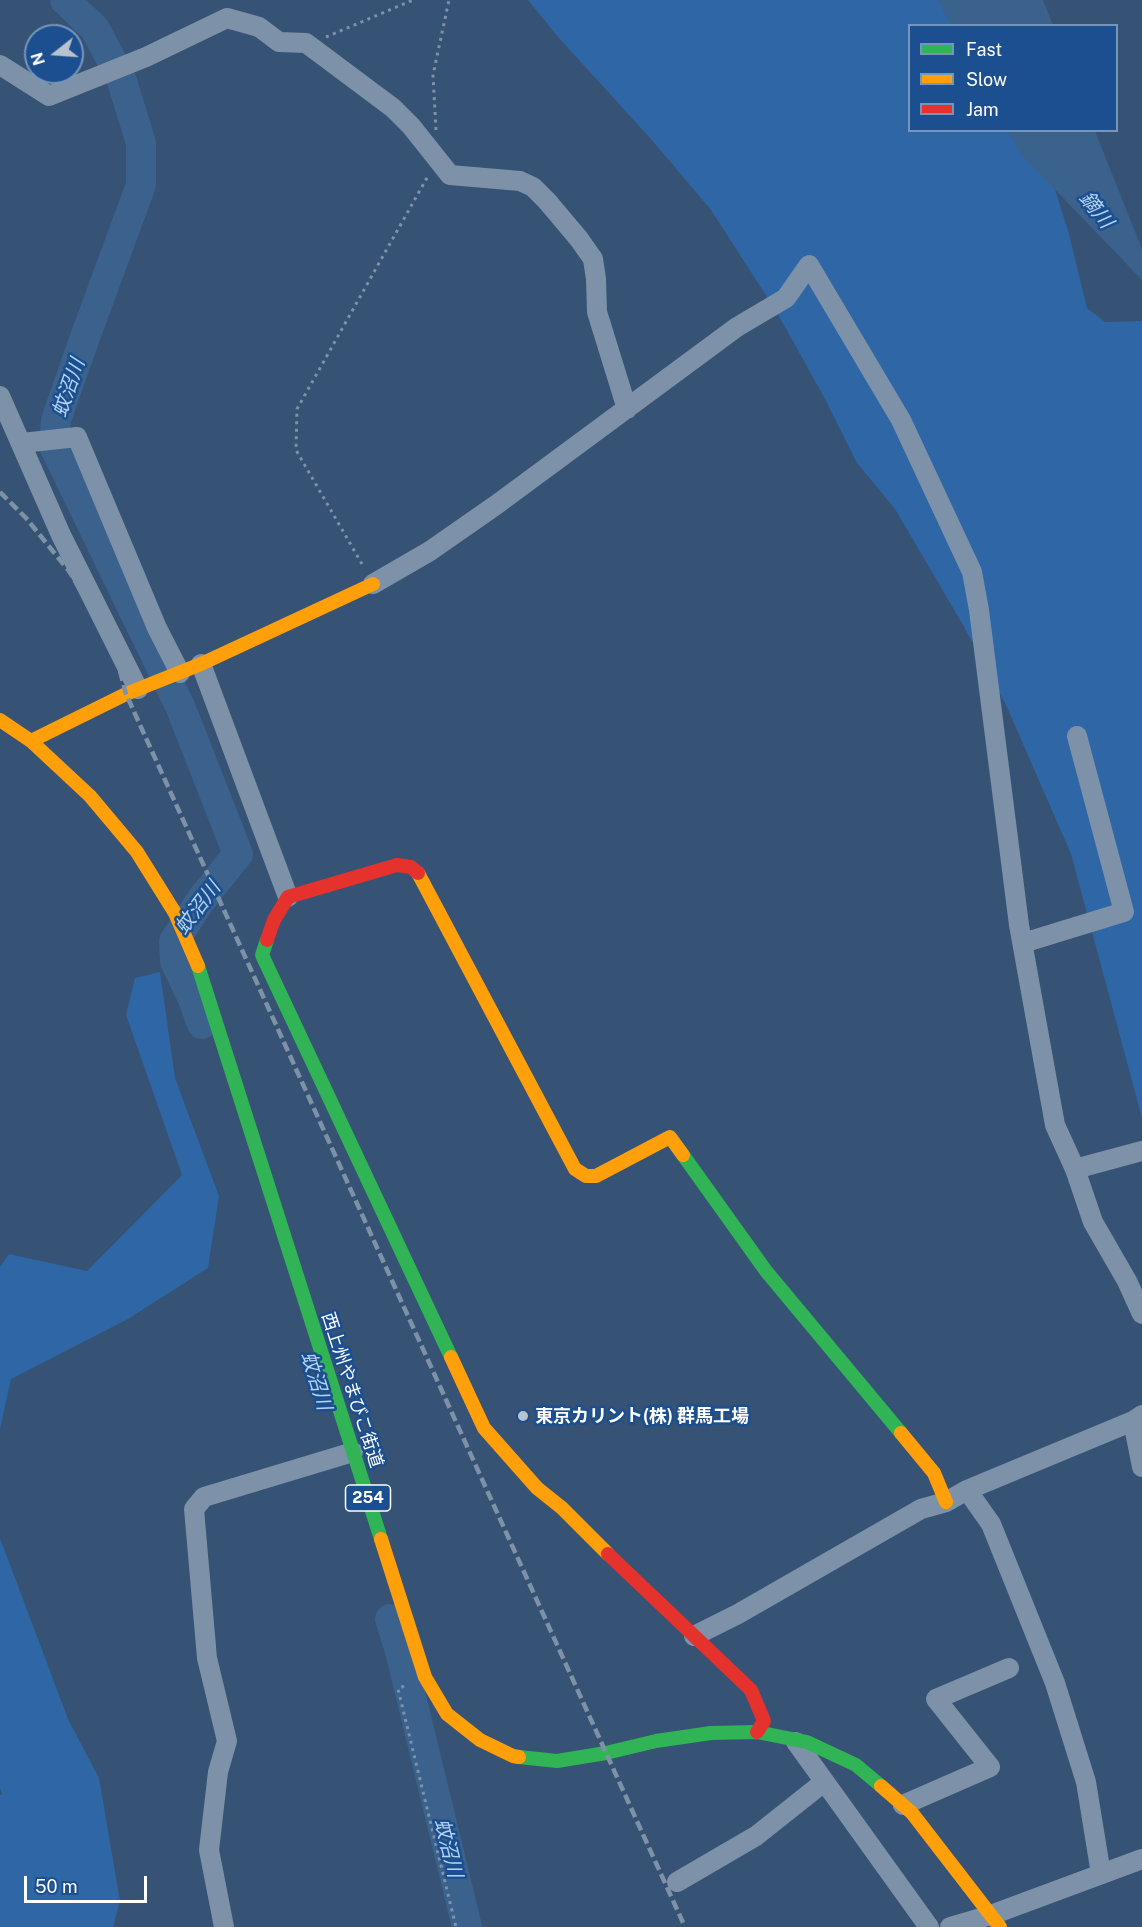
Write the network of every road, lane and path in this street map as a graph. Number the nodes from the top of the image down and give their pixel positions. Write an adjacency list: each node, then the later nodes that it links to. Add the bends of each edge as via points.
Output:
1 (413, 0): 3 (path)
2 (449, 0): 5 (path, via 433,75)
3 (306, 43): 4 (street, via 279,42 258,27 227,18 146,57 49,96); 5 (street, via 393,108)
4 (0, 65)
5 (437, 159): 7 (street, via 450,175 520,182 533,187 579,239 593,258 597,312); 9 (path, via 297,409 296,450)
6 (0, 396): 8 (street)
7 (627, 409): 9 (street, via 449,538); 17 (street, via 737,327 786,298 808,265 901,420 972,572)
8 (28, 442): 11 (street, via 77,437 157,628); 12 (street, via 62,535)
9 (373, 584): 10 (main road)
10 (201, 664): 11 (main road); 16 (street)
11 (180, 673): 12 (main road)
12 (138, 689): 15 (main road)
13 (0, 720): 15 (main road, 西上州やまびこ街道 / 254)
14 (1077, 736): 17 (street, via 1124,912)
15 (31, 741): 23 (main road, 西上州やまびこ街道 / 254, via 90,796 137,852 175,913 198,966)
16 (288, 897): 26 (main road, via 397,865 411,867 419,874 575,1169 586,1176 596,1176 670,1137 772,1279 934,1473); 27 (main road, via 274,920 262,955 484,1428 537,1488)
17 (1023, 943): 19 (street, via 1055,1125)
18 (1142, 1151): 19 (street)
19 (1075, 1169): 20 (street, via 1093,1221)
20 (1135, 1279): 21 (street)
21 (1142, 1314)
22 (1138, 1418): 24 (street); 25 (street)
23 (343, 1455): 29 (main road, 西上州やまびこ街道 / 254); 38 (street, via 204,1497 194,1509 207,1658 227,1741 218,1772 208,1850)
24 (1142, 1467)
25 (967, 1491): 26 (street); 35 (street, via 991,1524 1055,1683 1086,1782)
26 (946, 1502): 27 (street, via 921,1509)
27 (694, 1636): 30 (main road, via 751,1690 764,1721)
28 (1009, 1668): 33 (street, via 936,1699 990,1767)
29 (425, 1677): 30 (main road, 西上州やまびこ街道 / 254, via 447,1714 480,1740 513,1756 557,1761 711,1733); 39 (path, via 398,1689)
30 (757, 1732): 31 (main road, 西上州やまびこ街道 / 254)
31 (795, 1740): 32 (street); 33 (main road, 西上州やまびこ街道 / 254, via 856,1765)
32 (824, 1782): 36 (street, via 756,1836); 40 (street)
33 (903, 1805): 37 (main road, 西上州やまびこ街道 / 254)
34 (1142, 1859): 35 (street)
35 (1101, 1874): 37 (street)
36 (677, 1882)
37 (996, 1921): 41 (street)
38 (224, 1927)
39 (456, 1927)
40 (929, 1927)
41 (950, 1927)

